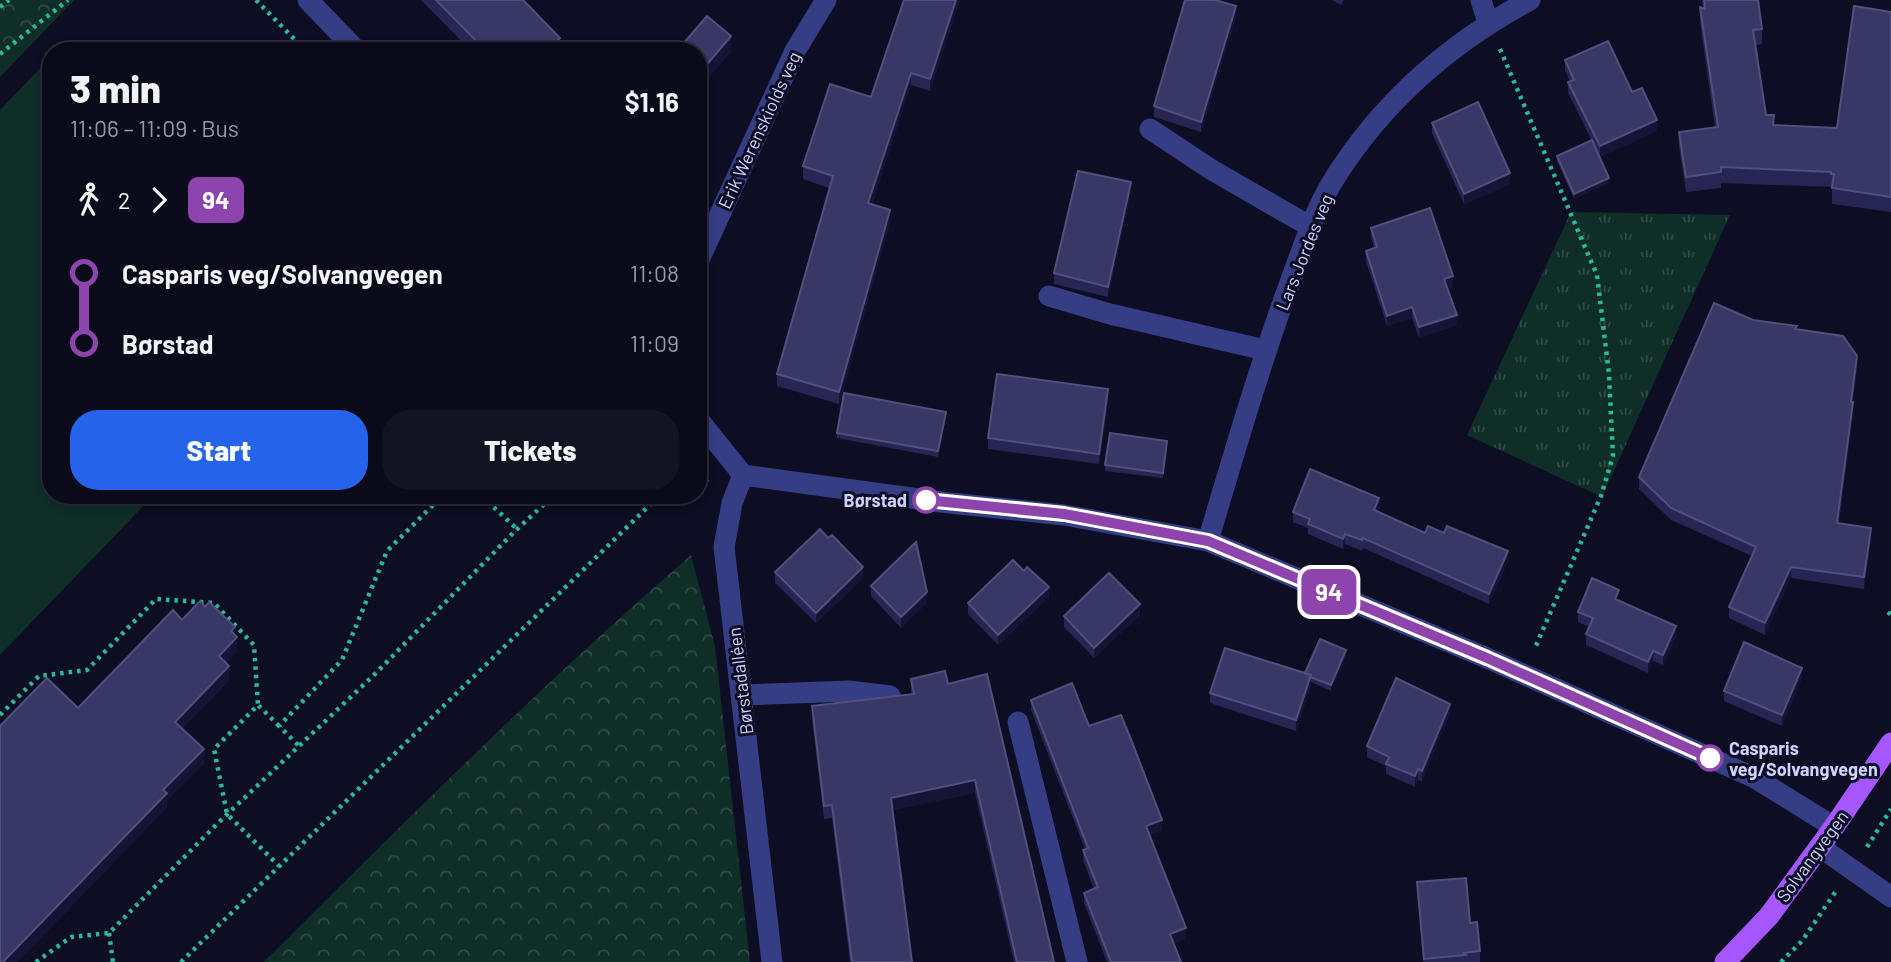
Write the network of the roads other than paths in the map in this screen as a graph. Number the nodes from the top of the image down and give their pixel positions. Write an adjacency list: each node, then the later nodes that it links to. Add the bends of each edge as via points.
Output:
1 (308, 0): 6 (street)
2 (826, 0): 9 (street, Erik Werenskiolds veg, via 795,51)
3 (1481, 0): 5 (street)
4 (1530, 0): 5 (street, Lars Jordes veg)
5 (1489, 22): 8 (street, Lars Jordes veg, via 1395,99 1335,177)
6 (348, 42)
7 (1150, 129): 8 (street)
8 (1311, 227): 11 (street, Lars Jordes veg)
9 (707, 242)
10 (1049, 296): 11 (street)
11 (1265, 350): 14 (street, Lars Jordes veg)
12 (707, 430): 13 (street)
13 (743, 474): 14 (street, via 1064,514); 15 (street, Børstadalléen, via 724,547)
14 (1208, 541): 19 (street, via 1487,658 1755,778)
15 (741, 695): 16 (street, via 849,691); 23 (street, Børstadalléen)
16 (890, 696)
17 (1018, 722): 24 (street)
18 (1891, 743): 19 (main road, Solvangvegen)
19 (1834, 827): 20 (main road, Solvangvegen)
20 (1819, 847): 21 (street); 22 (main road, Solvangvegen)
21 (1891, 897)
22 (1730, 960)
23 (772, 962)
24 (1077, 962)

